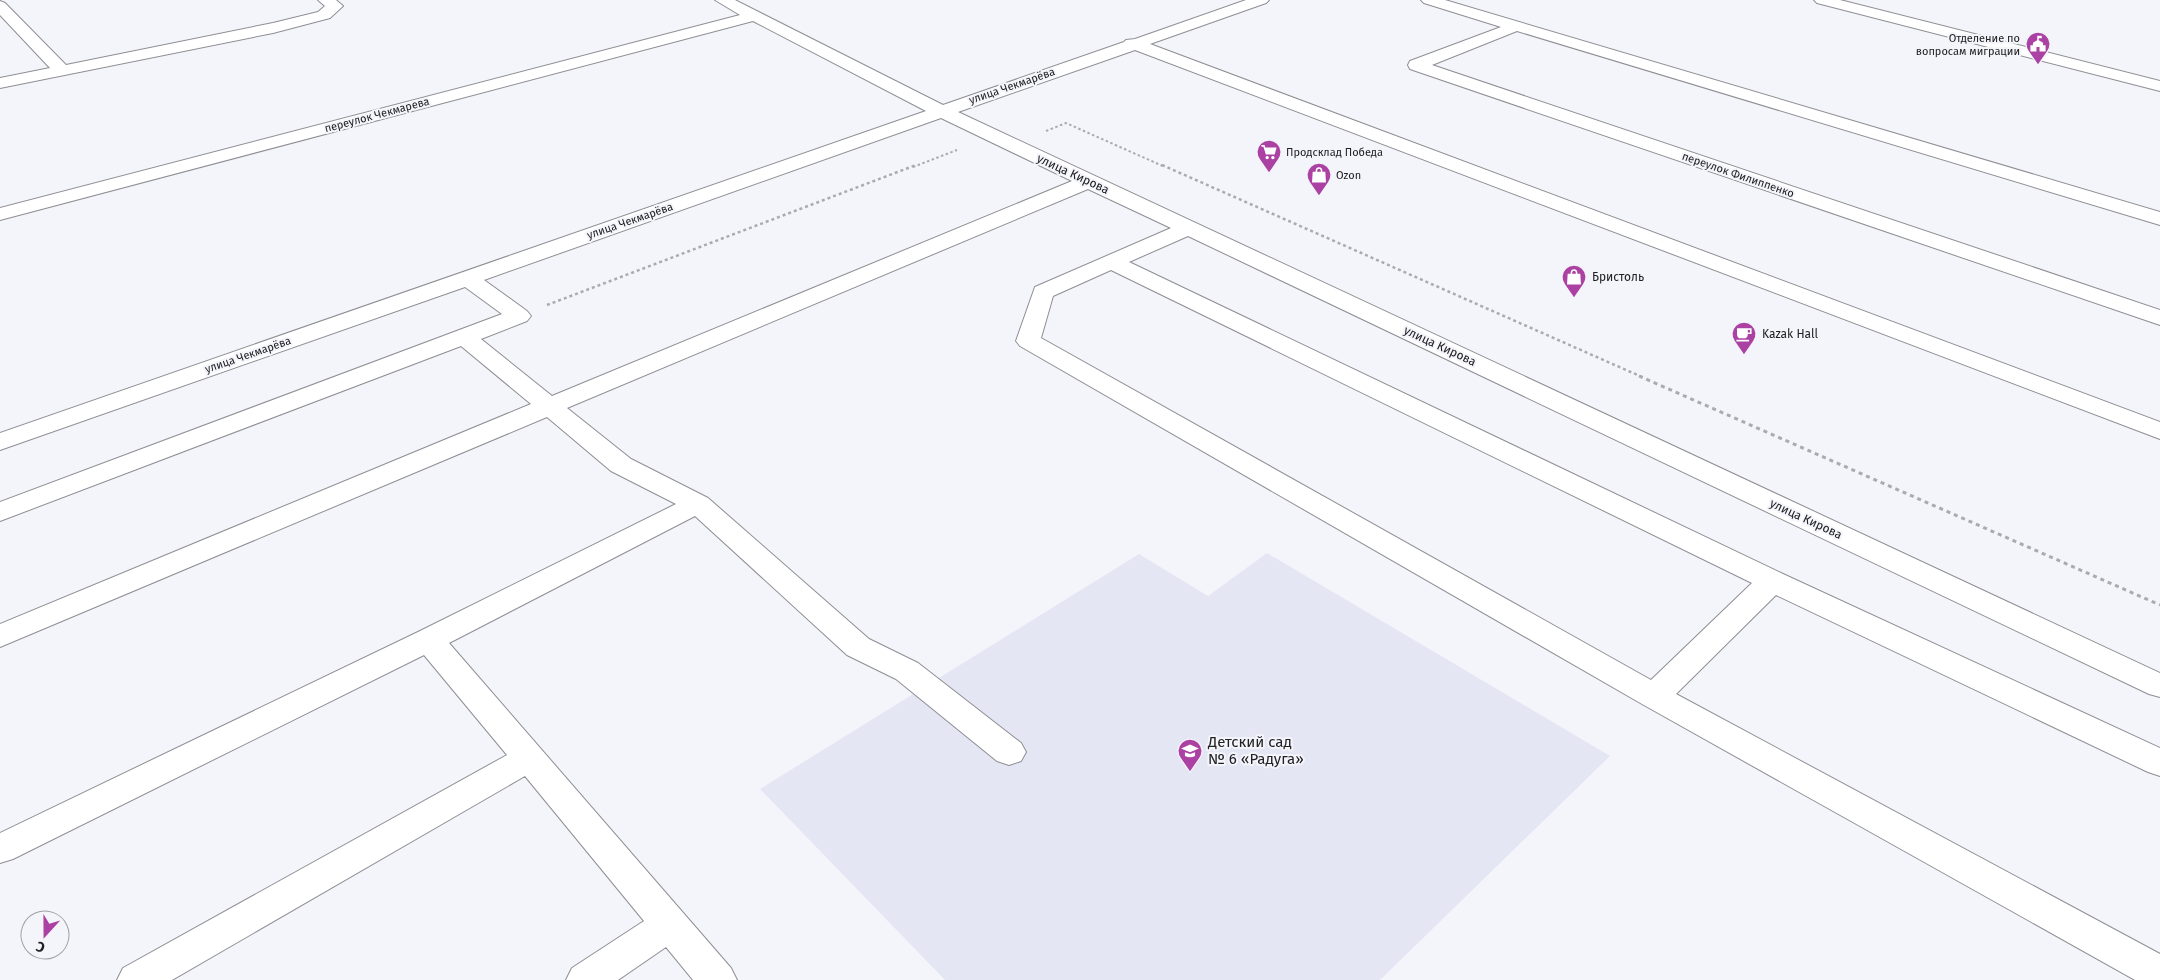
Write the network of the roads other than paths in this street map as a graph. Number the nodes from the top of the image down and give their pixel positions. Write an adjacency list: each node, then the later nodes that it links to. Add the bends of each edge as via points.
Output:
1 (723, 0): 7 (street, улица Кирова)
2 (1261, 0): 9 (street, улица Чекмарёва)
3 (1429, 0): 8 (street)
4 (1822, 0): 12 (street)
5 (330, 3): 10 (street, via 324,14 273,28)
6 (0, 6): 10 (street)
7 (755, 16): 13 (street, улица Кирова); 15 (street, переулок Чекмарева)
8 (1514, 27): 16 (street); 20 (street, переулок Филиппенко, via 1416,65)
9 (1132, 44): 13 (street, улица Чекмарёва); 23 (street)
10 (62, 70): 11 (street)
11 (0, 84)
12 (2160, 86)
13 (940, 111): 14 (street, улица Кирова); 19 (street, улица Чекмарёва)
14 (1089, 181): 17 (street, улица Кирова); 22 (street)
15 (0, 214)
16 (2160, 219)
17 (1189, 228): 18 (street); 30 (street, улица Кирова)
18 (1111, 262): 27 (street); 31 (street, via 1043,292 1028,340)
19 (467, 278): 21 (street, via 519,316); 24 (street, улица Чекмарёва)
20 (2160, 318)
21 (464, 337): 22 (street); 26 (street)
22 (549, 406): 25 (street, via 621,465); 28 (street)
23 (2160, 431)
24 (0, 442)
25 (698, 504): 29 (street); 32 (street, via 858,647 907,671)
26 (0, 512)
27 (1772, 582): 31 (street); 34 (street)
28 (0, 636)
29 (428, 640): 33 (street); 35 (street)
30 (2160, 686)
31 (1654, 696): 37 (street)
32 (1009, 752)
33 (529, 758): 36 (street); 38 (street)
34 (2160, 763)
35 (0, 849)
36 (670, 924): 39 (street); 40 (street)
37 (2160, 974)
38 (137, 980)
39 (586, 980)
40 (718, 980)

